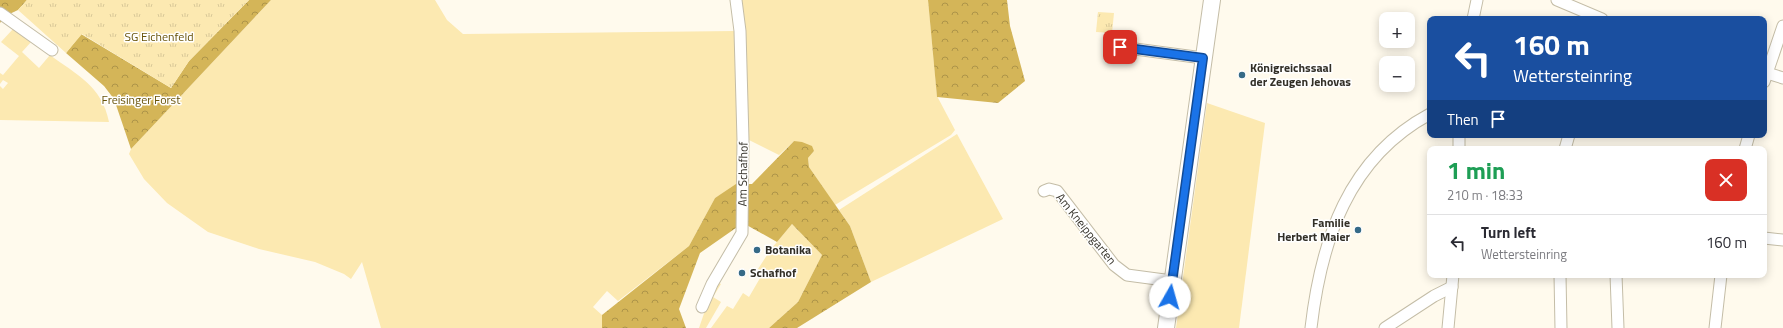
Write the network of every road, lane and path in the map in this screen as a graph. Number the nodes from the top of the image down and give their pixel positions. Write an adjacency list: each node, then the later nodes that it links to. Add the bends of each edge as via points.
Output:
1 (736, 0): 25 (street, Am Schafhof, via 740,31 744,149 742,233 712,284)
2 (1212, 0): 11 (main road)
3 (1477, 0): 6 (street)
4 (1557, 0): 7 (street)
5 (0, 13): 10 (street)
6 (1474, 16)
7 (1595, 16)
8 (1783, 26): 12 (street)
9 (1120, 47): 11 (street)
10 (52, 50)
11 (1203, 58): 23 (main road)
12 (1767, 70)
13 (1767, 76): 14 (street)
14 (1783, 78)
15 (1427, 116): 27 (street, via 1395,139 1375,157 1356,180 1345,201 1323,259)
16 (1044, 191): 23 (street, Am Kneippgarten, via 1049,189 1057,192 1114,265 1127,275)
17 (1767, 238): 18 (street)
18 (1783, 240)
19 (1453, 278): 24 (street)
20 (1560, 278): 30 (street)
21 (1616, 278): 31 (street)
22 (1721, 278): 32 (street)
23 (1172, 281): 26 (main road)
24 (1452, 287): 28 (street); 29 (street)
25 (702, 307)
26 (1166, 328)
27 (1311, 328)
28 (1385, 328)
29 (1448, 328)
30 (1561, 328)
31 (1618, 328)
32 (1715, 328)

